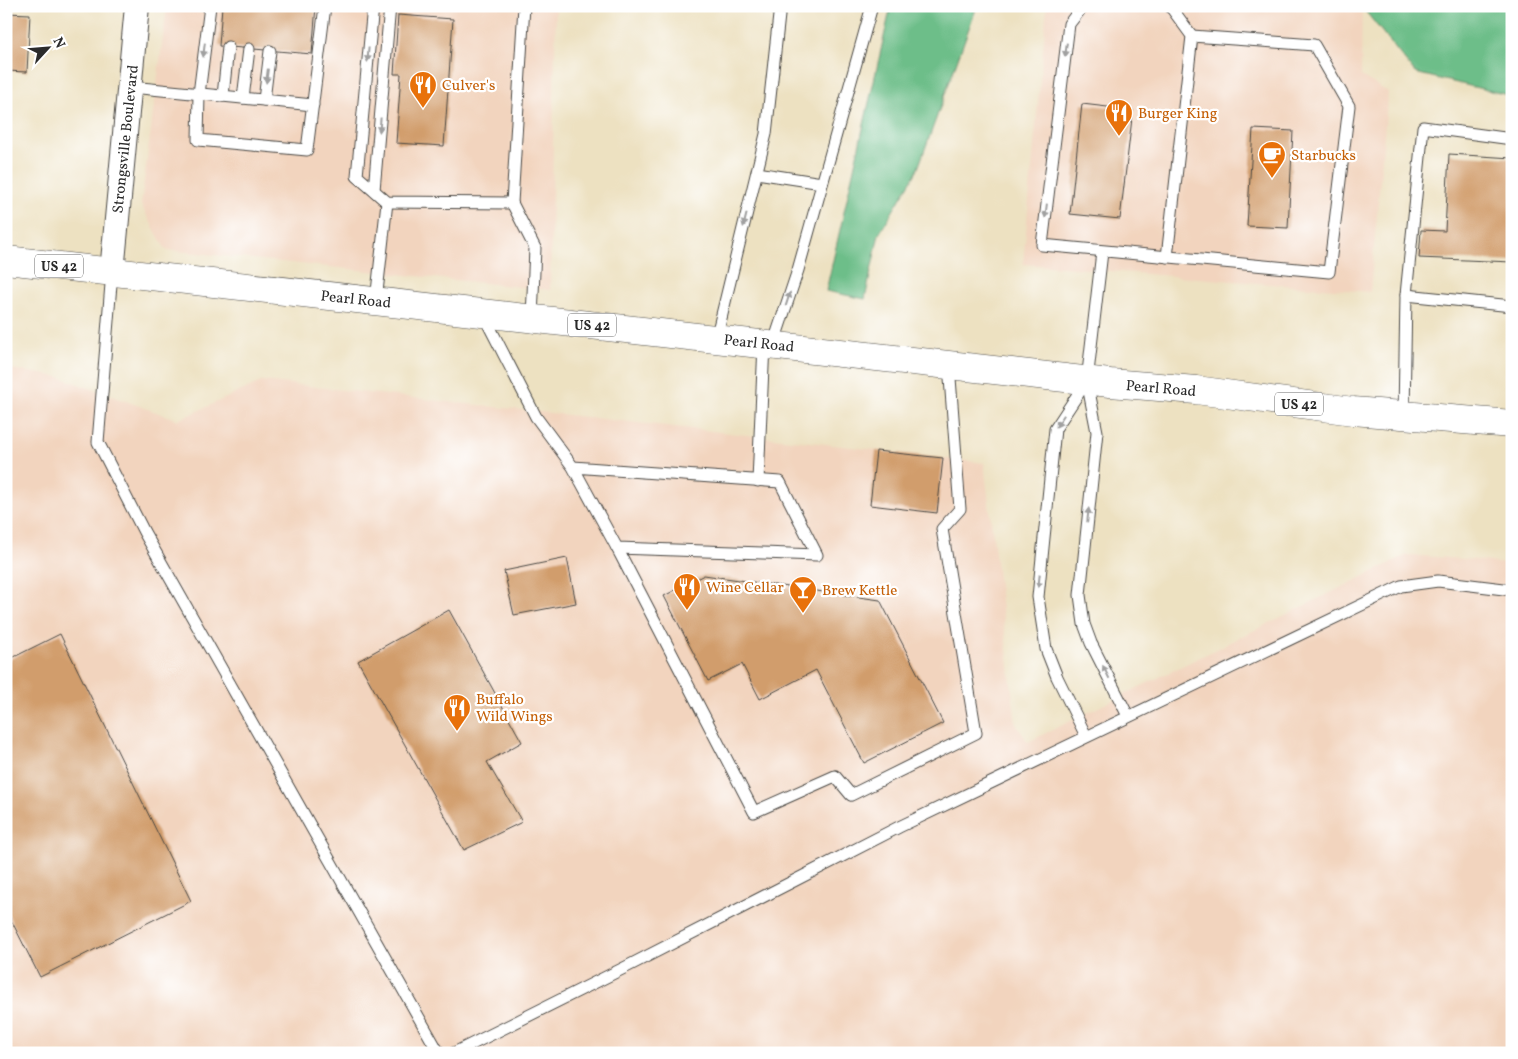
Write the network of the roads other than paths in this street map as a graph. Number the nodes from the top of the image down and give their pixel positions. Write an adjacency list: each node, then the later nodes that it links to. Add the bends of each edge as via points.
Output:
1 (137, 6): 15 (street, Strongsville Boulevard)
2 (210, 6): 16 (lane, one-way to 16)
3 (325, 6): 20 (lane)
4 (373, 6): 24 (lane, one-way to 24, via 357,176)
5 (390, 6): 24 (lane, one-way to 24)
6 (524, 6): 26 (lane)
7 (780, 6): 22 (lane, via 766,134)
8 (872, 6): 23 (lane)
9 (1083, 6): 27 (lane, one-way to 27, via 1069,24 1042,245)
10 (1170, 6): 11 (lane)
11 (1192, 36): 28 (lane); 28 (lane, via 1314,44 1349,106 1329,272)
12 (228, 48): 17 (lane)
13 (249, 49): 18 (lane)
14 (270, 51): 19 (lane, one-way to 19)
15 (131, 87): 16 (lane); 30 (street, Strongsville Boulevard)
16 (199, 94): 17 (lane); 20 (lane, via 198,140 308,150)
17 (223, 96): 18 (lane)
18 (243, 98): 19 (lane)
19 (264, 100): 20 (lane)
20 (313, 106)
21 (1512, 139): 31 (lane, via 1423,127)
22 (757, 173): 23 (lane); 36 (lane, one-way to 36)
23 (822, 183): 37 (lane, one-way to 23, via 798,270)
24 (374, 190): 25 (lane)
25 (387, 202): 26 (lane); 32 (lane)
26 (512, 204): 35 (lane, via 535,248)
27 (1102, 252): 28 (lane); 39 (lane)
28 (1167, 257)
29 (6, 260): 30 (main road, Pearl Road / US 42)
30 (112, 272): 32 (main road, Pearl Road / US 42); 48 (lane, via 98,442 144,532)
31 (1406, 295): 33 (lane); 40 (lane)
32 (376, 301): 34 (main road, Pearl Road / US 42)
33 (1512, 306)
34 (483, 312): 35 (main road, Pearl Road / US 42); 42 (lane, via 536,417)
35 (532, 318): 36 (main road, Pearl Road / US 42)
36 (716, 338): 37 (main road, Pearl Road / US 42)
37 (769, 345): 38 (main road, Pearl Road / US 42); 43 (lane)
38 (949, 365): 39 (main road, Pearl Road / US 42); 44 (lane, via 960,509 942,530 976,733 851,795 835,776 754,812)
39 (1087, 380): 40 (main road, Pearl Road / US 42); 46 (lane, one-way to 39, via 1091,643 1084,624 1080,594 1096,432); 47 (lane, one-way to 47, via 1055,430 1038,597 1046,649)
40 (1404, 415): 41 (main road, Pearl Road / US 42)
41 (1512, 424)
42 (573, 467): 43 (lane); 44 (lane)
43 (758, 481): 44 (lane, via 780,482 817,555)
44 (618, 548)
45 (1512, 590): 46 (lane, via 1438,581 1401,586)
46 (1128, 716): 47 (lane)
47 (1086, 736): 49 (lane)
48 (439, 1053)
49 (454, 1053)

